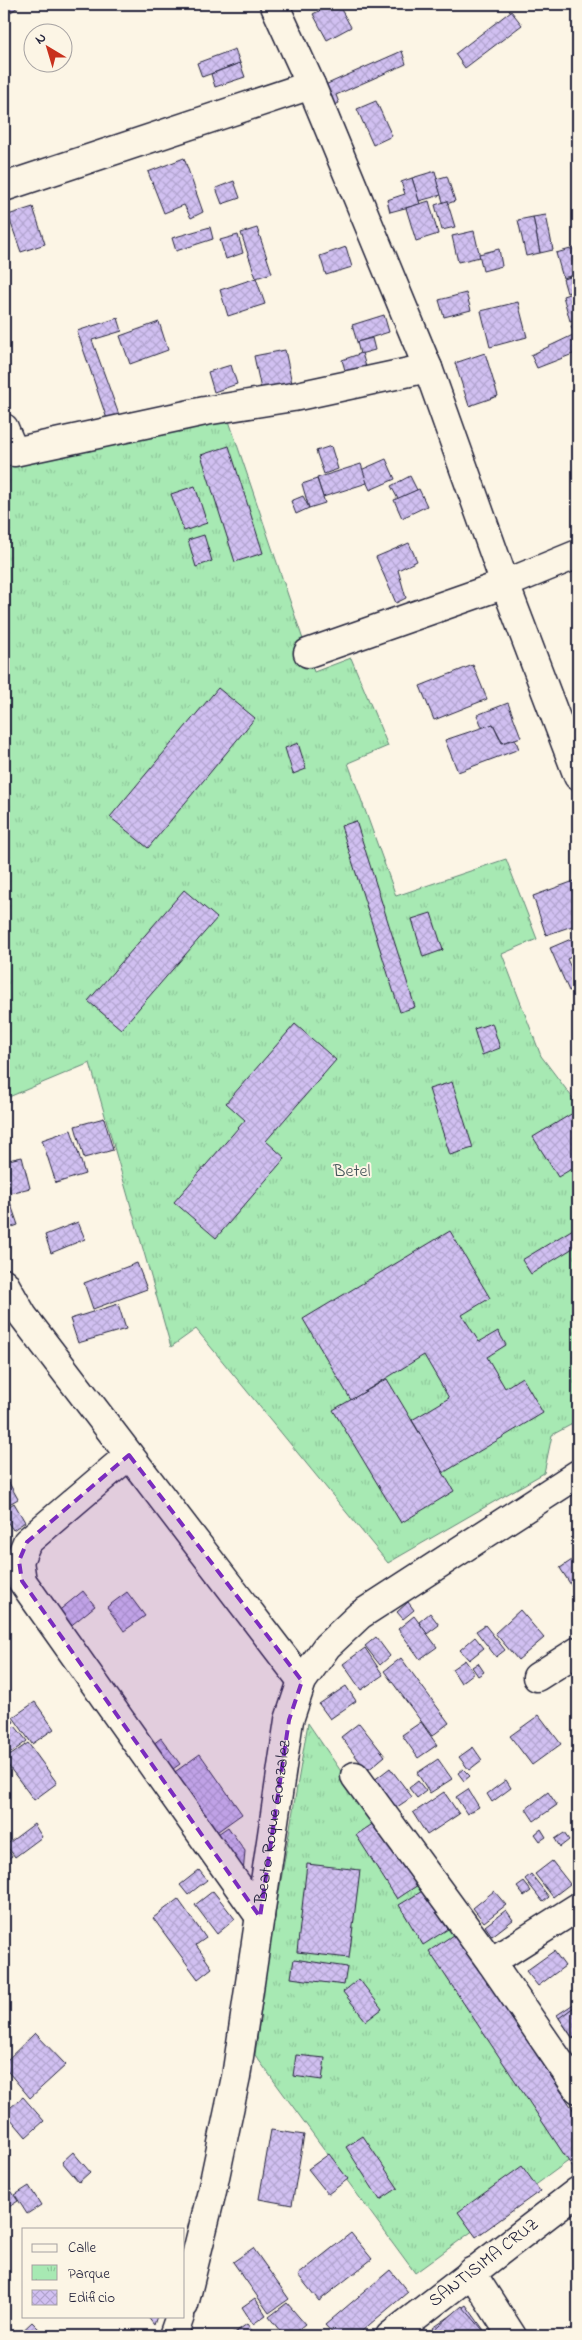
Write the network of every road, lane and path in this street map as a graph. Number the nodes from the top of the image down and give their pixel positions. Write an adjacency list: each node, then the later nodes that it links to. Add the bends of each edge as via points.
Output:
1 (274, 4): 2 (street)
2 (311, 85): 3 (street); 4 (street)
3 (4, 187)
4 (428, 368): 5 (street, via 293,397); 7 (street)
5 (7, 445)
6 (578, 554): 7 (street)
7 (505, 584): 8 (street); 9 (street)
8 (308, 653)
9 (578, 776)
10 (4, 1283): 11 (street)
11 (13, 1323): 12 (street)
12 (129, 1454): 16 (street); 19 (street, via 27,1542 19,1561 22,1581)
13 (578, 1474): 16 (street, Beato Roque Gonzalez, via 360,1615 328,1646)
14 (578, 1651): 15 (street)
15 (537, 1677)
16 (302, 1681): 19 (street, Beato Roque Gonzalez, via 289,1720)
17 (355, 1776): 20 (street)
18 (578, 1907): 20 (street)
19 (260, 1917): 24 (street, Beato Roque Gonzalez, via 236,2077)
20 (491, 1962): 21 (street)
21 (578, 2089)
22 (578, 2191): 23 (street, SANTISIMA CRUZ)
23 (471, 2272): 27 (street, SANTISIMA CRUZ); 28 (street)
24 (185, 2301)
25 (179, 2318): 26 (street)
26 (173, 2336)
27 (390, 2336)
28 (512, 2336)

